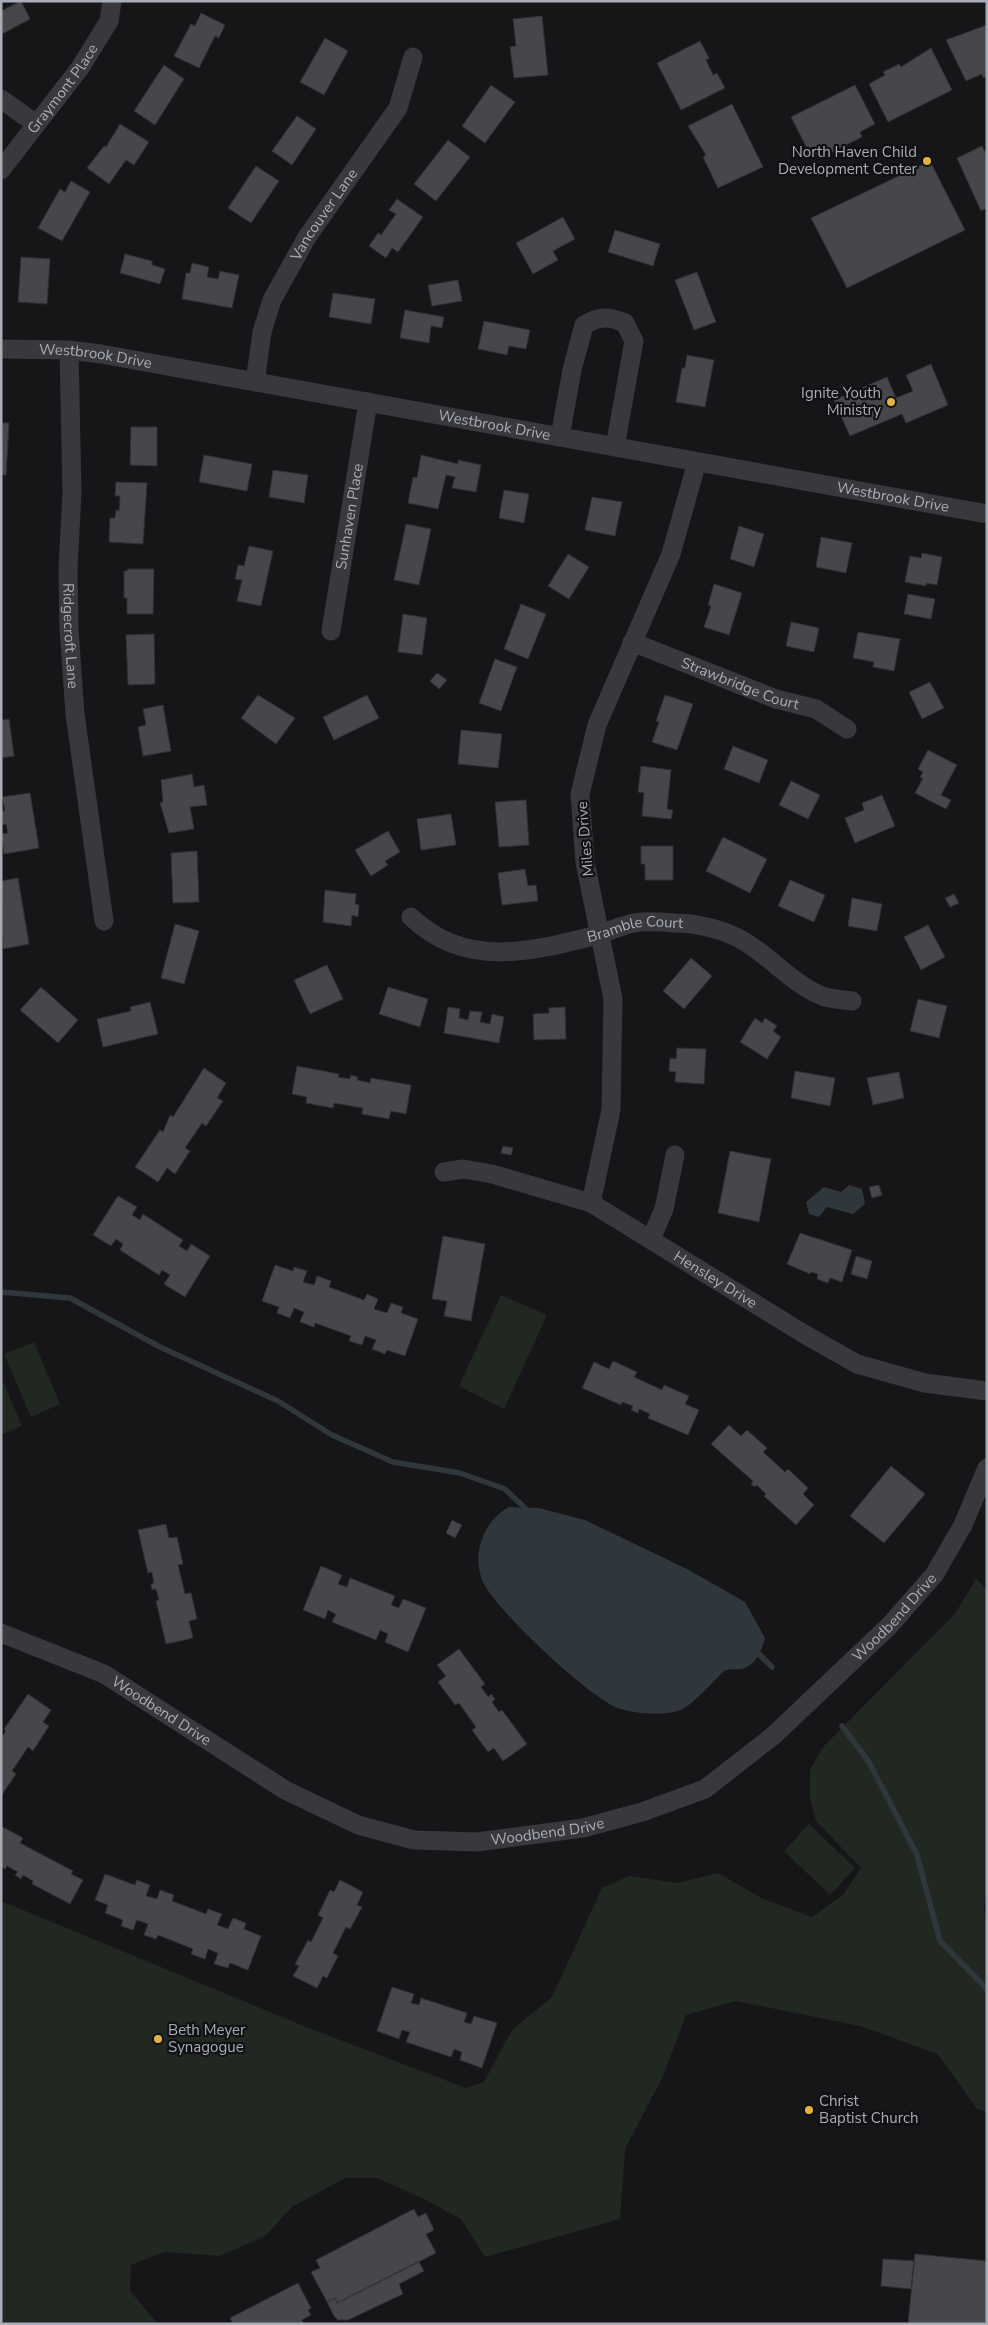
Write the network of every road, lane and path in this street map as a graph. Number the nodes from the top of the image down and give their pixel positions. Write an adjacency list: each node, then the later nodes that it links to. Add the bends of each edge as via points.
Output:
1 (112, 1): 4 (street, Graymont Place, via 109,21 80,68)
2 (413, 57): 8 (street, Vancouver Lane, via 398,108 307,237 272,300 262,332)
3 (1, 99): 4 (street)
4 (36, 124): 5 (street, Graymont Place)
5 (1, 170)
6 (1, 349): 7 (street, Westbrook Drive)
7 (69, 350): 8 (street, Westbrook Drive); 18 (street, Ridgecroft Lane, via 72,493 69,629 75,714)
8 (255, 382): 9 (street, Westbrook Drive)
9 (368, 402): 10 (street, Westbrook Drive); 14 (street, Sunhaven Place)
10 (560, 437): 11 (street, Westbrook Drive); 11 (street, via 584,325 595,318 615,319 625,323 634,341)
11 (615, 447): 12 (street, Westbrook Drive)
12 (696, 462): 13 (street, Westbrook Drive); 15 (street, Miles Drive, via 671,554)
13 (987, 514)
14 (331, 631)
15 (632, 642): 16 (street, Strawbridge Court, via 776,699 816,709); 19 (street, Miles Drive, via 597,725 580,794 585,862)
16 (846, 729)
17 (411, 917): 19 (street, Bramble Court, via 426,931 449,944 500,953 533,950)
18 (104, 921)
19 (598, 935): 20 (street, Bramble Court, via 639,922 678,923 715,930 735,936 811,990 827,997); 23 (street, Miles Drive, via 613,999 613,1048 611,1110)
20 (852, 1001)
21 (675, 1155): 24 (street, via 662,1215)
22 (444, 1172): 23 (street, Hensley Drive, via 463,1169 492,1174)
23 (592, 1203): 24 (street, Hensley Drive)
24 (651, 1239): 25 (street, Hensley Drive, via 857,1364 925,1383)
25 (987, 1391)
26 (987, 1468): 27 (street, Woodbend Drive, via 963,1524 934,1575 889,1626 773,1736 705,1789 642,1812 583,1828 477,1842 414,1840 358,1825 285,1790 104,1674)
27 (1, 1633)

